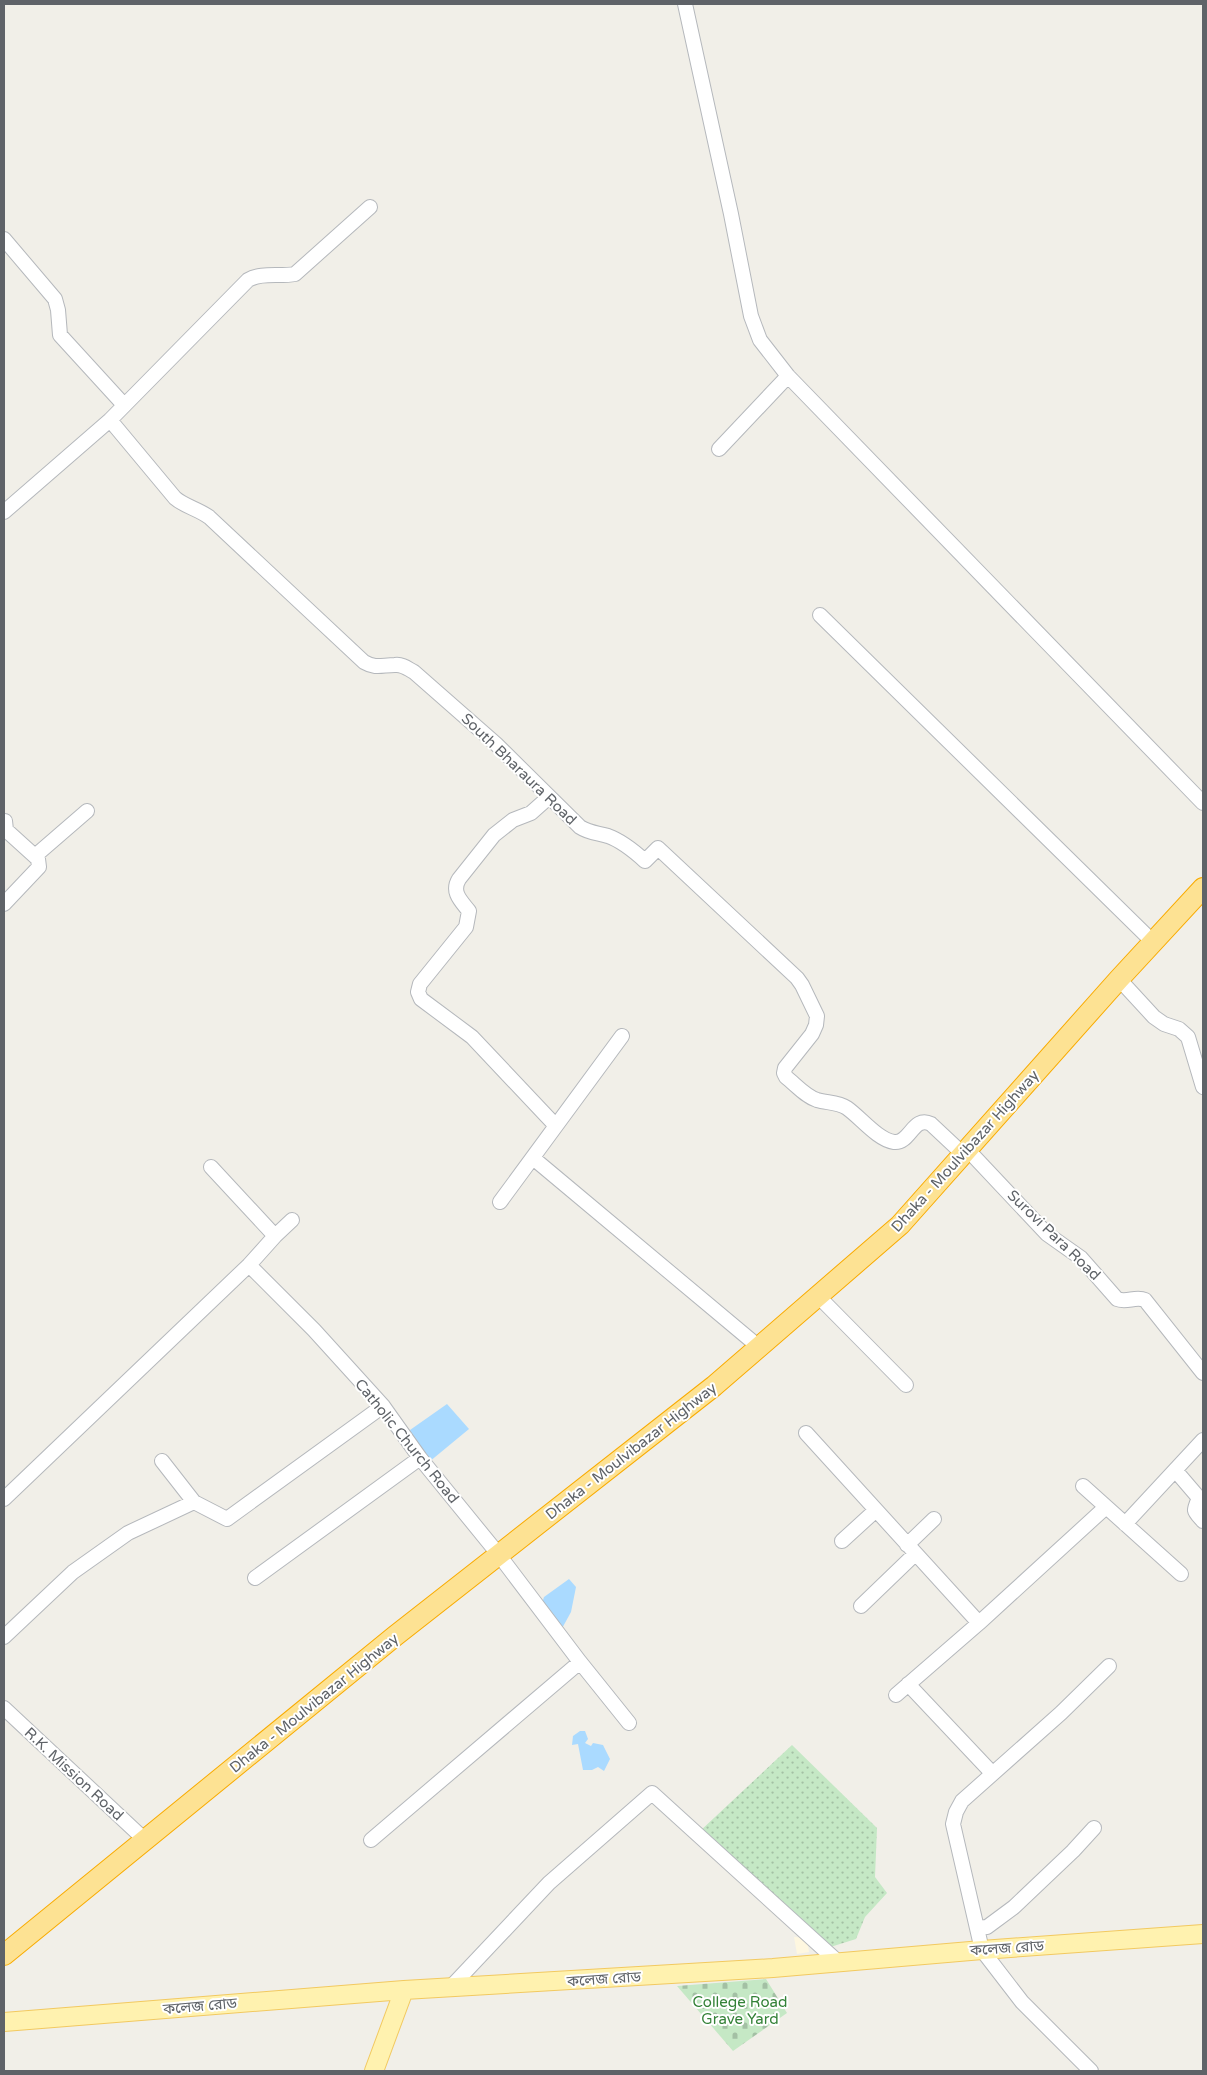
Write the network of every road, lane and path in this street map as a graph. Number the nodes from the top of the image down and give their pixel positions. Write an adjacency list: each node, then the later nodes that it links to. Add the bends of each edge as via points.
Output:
1 (685, 4): 4 (street, via 732,214 750,316 760,340)
2 (370, 207): 5 (street, via 295,274 256,275 248,280)
3 (4, 240): 5 (street, via 55,299 60,335)
4 (788, 376): 7 (street); 11 (street)
5 (124, 405): 6 (street)
6 (110, 420): 8 (street); 10 (street, South Bharaura Road, via 180,503 209,517 364,662 381,668 404,666 414,672)
7 (719, 449)
8 (4, 512)
9 (820, 615): 17 (street)
10 (549, 796): 21 (street, via 531,814 513,820 494,835 459,879 455,885 456,894 470,911 466,926 420,984 418,992 421,999 472,1037); 22 (street, South Bharaura Road, via 580,827 614,839 645,861 658,848 797,978 817,1016 816,1025 784,1073 808,1096 840,1104 886,1140 901,1141 925,1121)
11 (1203, 803)
12 (87, 811): 14 (street)
13 (5, 821): 14 (street, via 6,830)
14 (34, 856): 16 (street, via 40,863 39,867)
15 (1203, 888): 17 (highway, Dhaka - Moulvibazar Highway)
16 (4, 904)
17 (1153, 942): 18 (highway, Dhaka - Moulvibazar Highway)
18 (1119, 979): 20 (street, via 1154,1017 1188,1037); 22 (highway, Dhaka - Moulvibazar Highway)
19 (622, 1036): 21 (street)
20 (1203, 1087)
21 (556, 1126): 23 (street)
22 (965, 1151): 29 (highway, Dhaka - Moulvibazar Highway, via 900,1225); 31 (street, Surovi Para Road, via 1048,1234 1081,1258 1117,1299 1145,1300)
23 (533, 1158): 25 (street); 30 (street)
24 (210, 1166): 27 (street)
25 (500, 1202)
26 (292, 1220): 27 (street)
27 (275, 1236): 28 (street)
28 (249, 1266): 33 (street, Catholic Church Road, via 314,1330); 40 (street)
29 (818, 1296): 30 (highway, Dhaka - Moulvibazar Highway); 32 (street)
30 (759, 1347): 49 (highway, Dhaka - Moulvibazar Highway)
31 (1203, 1373)
32 (906, 1385)
33 (383, 1406): 36 (street, Catholic Church Road); 41 (street, via 228,1519)
34 (806, 1433): 43 (street)
35 (1203, 1440): 38 (street)
36 (420, 1458): 49 (street, Catholic Church Road); 51 (street)
37 (162, 1461): 41 (street)
38 (1175, 1470): 45 (street, via 1199,1498 1194,1508); 46 (street)
39 (1083, 1486): 42 (street)
40 (4, 1499)
41 (194, 1502): 54 (street, via 128,1533 73,1572)
42 (1106, 1507): 46 (street); 53 (street)
43 (876, 1510): 47 (street); 48 (street)
44 (934, 1519): 48 (street)
45 (1203, 1521)
46 (1125, 1524): 50 (street)
47 (842, 1541)
48 (911, 1550): 52 (street); 53 (street)
49 (499, 1555): 55 (street, Catholic Church Road); 63 (highway, Dhaka - Moulvibazar Highway)
50 (1181, 1574)
51 (255, 1578)
52 (860, 1606)
53 (979, 1623): 57 (street)
54 (4, 1637)
55 (580, 1662): 60 (street, Catholic Church Road); 64 (street)
56 (1109, 1666): 61 (street, via 1061,1713)
57 (908, 1684): 58 (street); 61 (street)
58 (896, 1695)
59 (4, 1709): 63 (street, R.K. Mission Road)
60 (629, 1722)
61 (992, 1772): 65 (street, via 962,1801 953,1824)
62 (1094, 1828): 65 (street, via 1014,1907 987,1926)
63 (145, 1840): 68 (highway, Dhaka - Moulvibazar Highway)
64 (371, 1840)
65 (977, 1928): 67 (street)
66 (1203, 1934): 67 (main road, কলেজ রোড)
67 (982, 1950): 69 (main road, কলেজ রোড); 74 (street, via 1022,2002)
68 (4, 1954)
69 (838, 1962): 70 (main road, কলেজ রোড); 70 (street, via 652,1794 549,1883)
70 (450, 1988): 71 (main road, কলেজ রোড)
71 (404, 1990): 72 (main road, কলেজ রোড); 73 (main road)
72 (4, 2022)
73 (374, 2071)
74 (1090, 2071)

